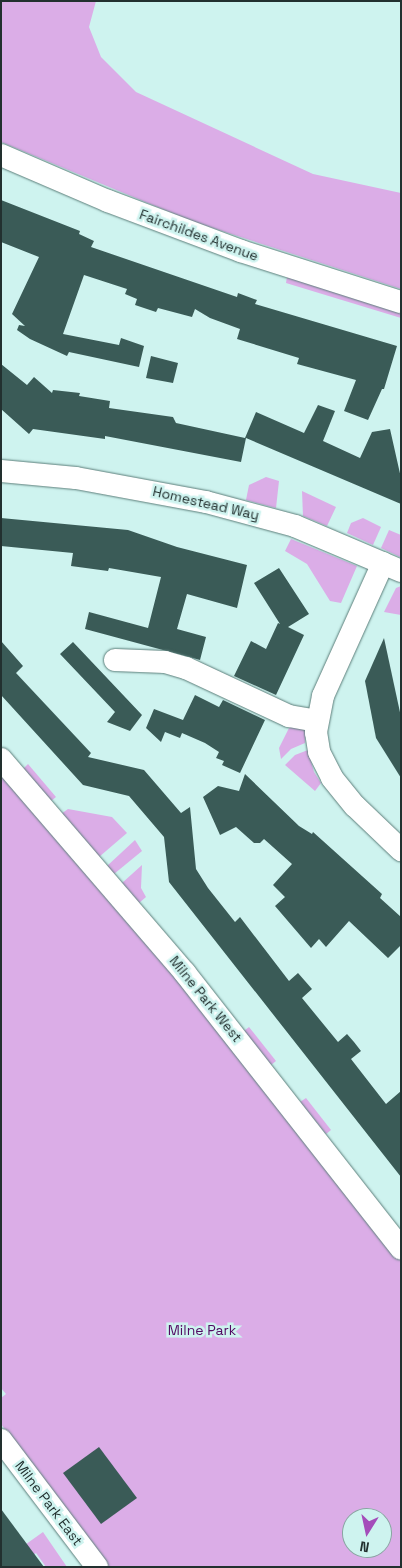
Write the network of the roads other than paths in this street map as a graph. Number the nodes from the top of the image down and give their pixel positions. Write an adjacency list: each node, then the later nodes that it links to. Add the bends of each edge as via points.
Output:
1 (1, 155): 2 (street, Fairchildes Avenue, via 108,201 209,239)
2 (401, 302)
3 (1, 471): 4 (street, Homestead Way, via 76,478 200,500 295,526)
4 (392, 567): 6 (street, via 331,675)
5 (115, 660): 6 (street, via 154,661 186,668 290,716)
6 (317, 721): 8 (street, via 319,752 332,778 354,806)
7 (1, 759): 9 (street, Milne Park West, via 189,978)
8 (401, 850)
9 (401, 1248)
10 (1, 1440): 11 (street, Milne Park East)
11 (97, 1567)

